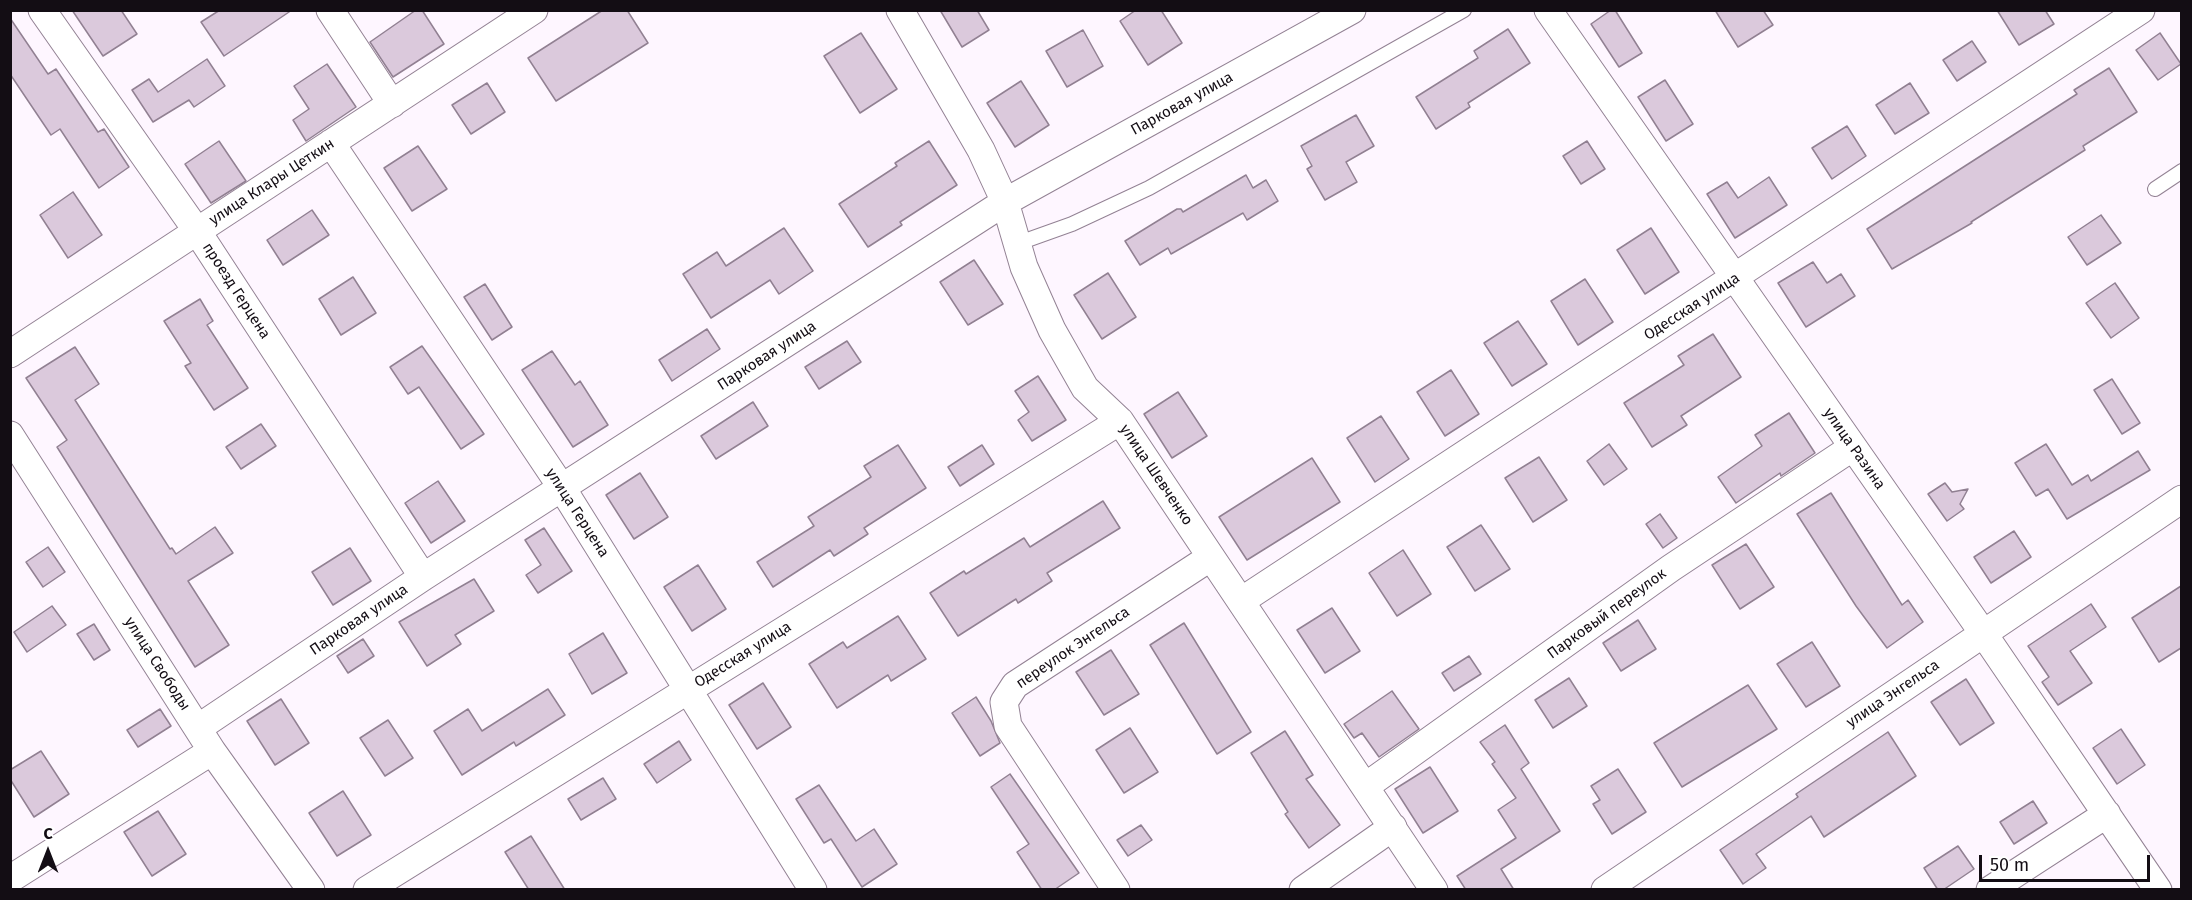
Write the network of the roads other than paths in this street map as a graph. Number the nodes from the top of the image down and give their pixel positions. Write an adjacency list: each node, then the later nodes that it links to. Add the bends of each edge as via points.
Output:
1 (42, 10): 14 (street, проезд Герцена)
2 (534, 10): 9 (street, улица Клары Цеткин)
3 (900, 10): 13 (street, улица Шевченко, via 981,150)
4 (1352, 10): 13 (street, Парковая улица)
5 (1464, 10): 15 (lane, via 1149,188)
6 (1548, 10): 16 (street, улица Разина)
7 (2141, 10): 16 (street, Одесская улица)
8 (332, 11): 9 (street)
9 (392, 104): 10 (street, улица Клары Цеткин)
10 (331, 143): 14 (street, улица Клары Цеткин); 21 (street, улица Герцена)
11 (2181, 171): 12 (lane)
12 (2155, 189)
13 (1005, 202): 15 (street, улица Шевченко); 21 (street, Парковая улица)
14 (197, 231): 17 (street, улица Клары Цеткин); 24 (street, проезд Герцена)
15 (1016, 244): 18 (street, улица Шевченко, via 1052,330 1085,388)
16 (1736, 279): 20 (street, улица Разина); 25 (street, Одесская улица)
17 (10, 354)
18 (1120, 421): 23 (street, улица Шевченко); 27 (street, Одесская улица)
19 (10, 435): 28 (street, улица Свободы)
20 (1853, 447): 26 (street, улица Разина); 30 (street, Парковый переулок, via 1671,568)
21 (562, 488): 24 (street, Парковая улица); 27 (street, улица Герцена)
22 (2181, 499): 26 (street, улица Энгельса)
23 (1211, 556): 25 (street, улица Шевченко); 37 (street, переулок Энгельса, via 1015,685 1004,702 1008,726)
24 (423, 577): 28 (street, Парковая улица)
25 (1241, 602): 30 (street, улица Шевченко)
26 (1983, 633): 31 (street, улица Разина); 40 (street, улица Энгельса)
27 (689, 689): 35 (street, Одесская улица); 36 (street, улица Герцена)
28 (198, 728): 29 (street, улица Свободы)
29 (212, 751): 33 (street); 34 (street, улица Свободы)
30 (1366, 786): 32 (street, улица Шевченко)
31 (2107, 814): 41 (street); 42 (street, улица Разина)
32 (1393, 827): 38 (street); 39 (street, улица Шевченко)
33 (10, 879)
34 (311, 890)
35 (367, 890)
36 (813, 890)
37 (1116, 890)
38 (1303, 890)
39 (1434, 890)
40 (1605, 890)
41 (1990, 890)
42 (2158, 890)

